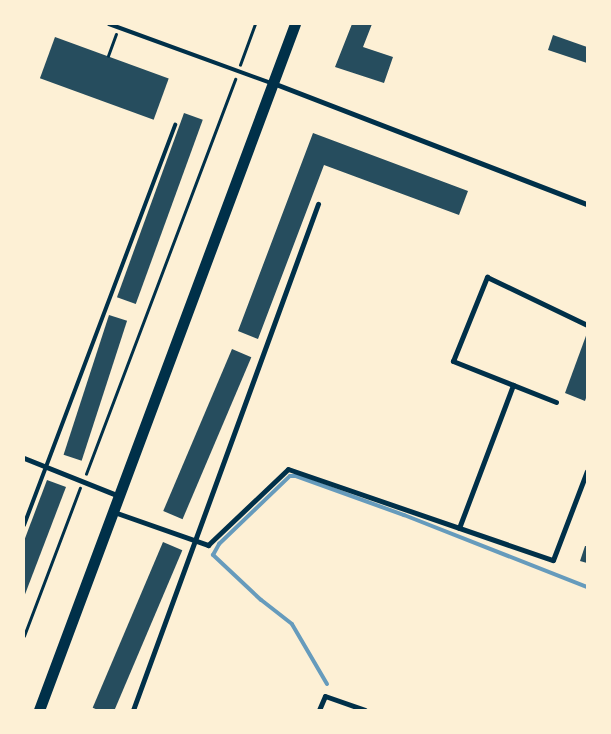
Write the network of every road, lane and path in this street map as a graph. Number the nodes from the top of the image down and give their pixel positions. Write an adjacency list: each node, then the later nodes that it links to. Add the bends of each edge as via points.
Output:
1 (109, 24): 4 (lane)
2 (255, 24): 6 (path)
3 (295, 24): 7 (highway)
4 (118, 27): 5 (path); 6 (lane)
5 (108, 56)
6 (238, 71): 7 (lane); 17 (path)
7 (272, 83): 10 (street); 18 (highway)
8 (175, 125): 15 (lane)
9 (318, 204): 22 (street)
10 (587, 204)
11 (587, 325): 12 (street, via 487,277 453,361)
12 (512, 385): 13 (street); 21 (street)
13 (556, 402)
14 (24, 458): 15 (street)
15 (46, 468): 17 (street); 20 (lane)
16 (587, 471): 21 (street, via 553,560)
17 (83, 482): 18 (street); 23 (path)
18 (119, 496): 19 (highway)
19 (113, 512): 22 (street); 24 (highway)
20 (24, 525)
21 (460, 528): 22 (street, via 288,469 208,545)
22 (196, 541): 25 (street)
23 (24, 636)
24 (39, 710)
25 (133, 710)
26 (320, 710): 27 (street, via 325,696)
27 (365, 710)

